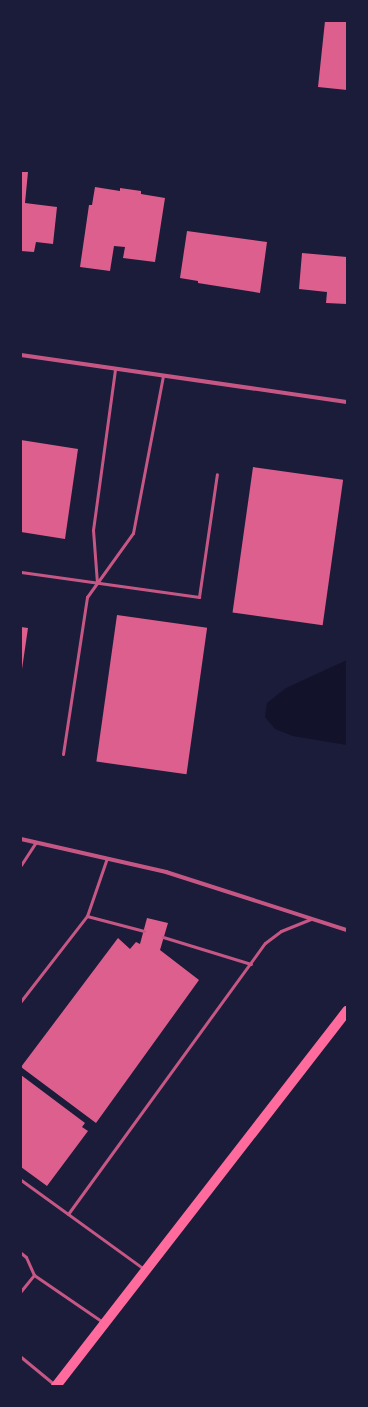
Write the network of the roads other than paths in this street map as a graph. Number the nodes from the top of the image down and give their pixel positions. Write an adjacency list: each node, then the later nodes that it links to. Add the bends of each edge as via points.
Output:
1 (21, 355): 2 (street)
2 (115, 368): 3 (street); 7 (lane, via 93,530)
3 (163, 376): 4 (street); 7 (lane, via 133,533)
4 (347, 402)
5 (217, 474): 7 (lane, via 199,597)
6 (21, 572): 7 (lane)
7 (97, 583): 8 (lane, via 87,597)
8 (63, 754)
9 (21, 839): 10 (street)
10 (36, 842): 11 (street); 12 (lane)
11 (107, 858): 13 (lane); 14 (street, via 166,872)
12 (21, 865)
13 (87, 916): 16 (lane); 19 (lane)
14 (311, 919): 15 (street); 18 (lane, via 281,931 265,943)
15 (347, 930)
16 (144, 931)
17 (163, 937): 18 (lane)
18 (251, 964): 22 (lane)
19 (21, 1001)
20 (347, 1011): 24 (main road)
21 (21, 1180): 22 (lane)
22 (68, 1214): 24 (lane)
23 (21, 1253): 25 (lane, via 26,1257)
24 (145, 1270): 27 (main road)
25 (34, 1276): 26 (lane); 27 (lane)
26 (21, 1291)
27 (104, 1323): 29 (main road)
28 (21, 1357): 29 (lane)
29 (56, 1386)

